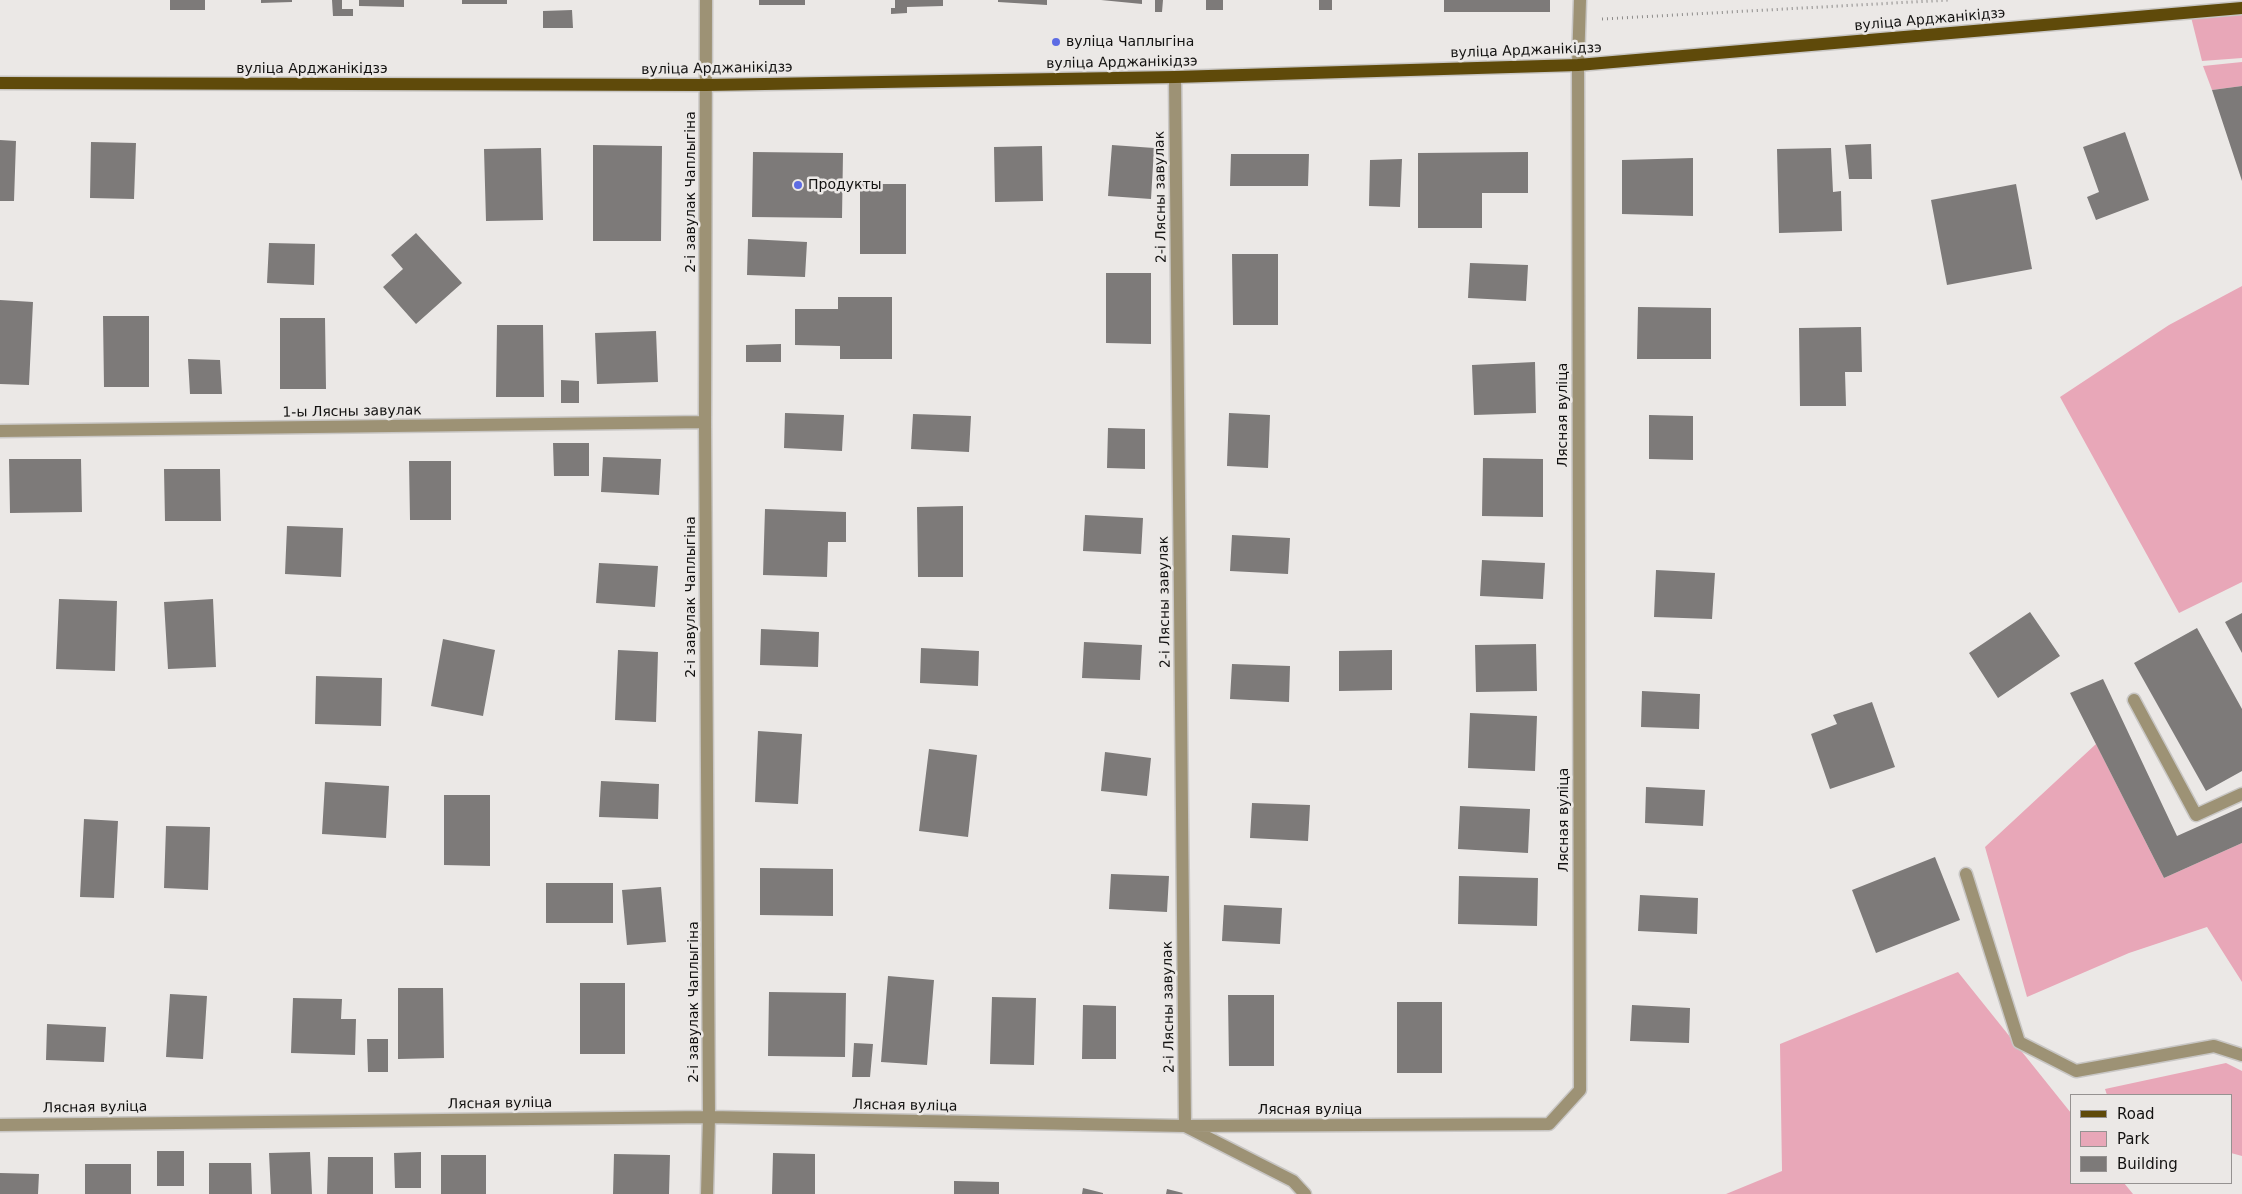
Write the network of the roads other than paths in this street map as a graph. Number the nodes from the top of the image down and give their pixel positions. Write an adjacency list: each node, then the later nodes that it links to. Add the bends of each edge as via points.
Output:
1 (706, 0): 7 (street, 2-і завулак Чаплыгіна)
2 (1580, 0): 4 (street, Лясная вуліца)
3 (2242, 8): 4 (main road, вуліца Арджанікідзэ)
4 (1578, 65): 5 (main road, вуліца Арджанікідзэ); 16 (street, Лясная вуліца, via 1580,1090 1549,1124)
5 (1175, 77): 7 (main road, вуліца Арджанікідзэ); 16 (street, 2-і Лясны завулак)
6 (0, 83): 7 (main road, вуліца Арджанікідзэ)
7 (706, 85): 8 (street, 2-і завулак Чаплыгіна)
8 (705, 422): 9 (street, 1-ы Лясны завулак); 14 (street, 2-і завулак Чаплыгіна)
9 (0, 431)
10 (2134, 700): 11 (street, via 2196,815)
11 (2242, 794)
12 (1966, 874): 13 (street, via 2019,1042 2076,1071 2214,1046)
13 (2242, 1055)
14 (709, 1117): 15 (street, Лясная вуліца); 16 (street, Лясная вуліца); 17 (street, 2-і завулак Чаплыгіна)
15 (0, 1124)
16 (1185, 1126): 18 (street, via 1293,1181)
17 (707, 1194)
18 (1305, 1194)

